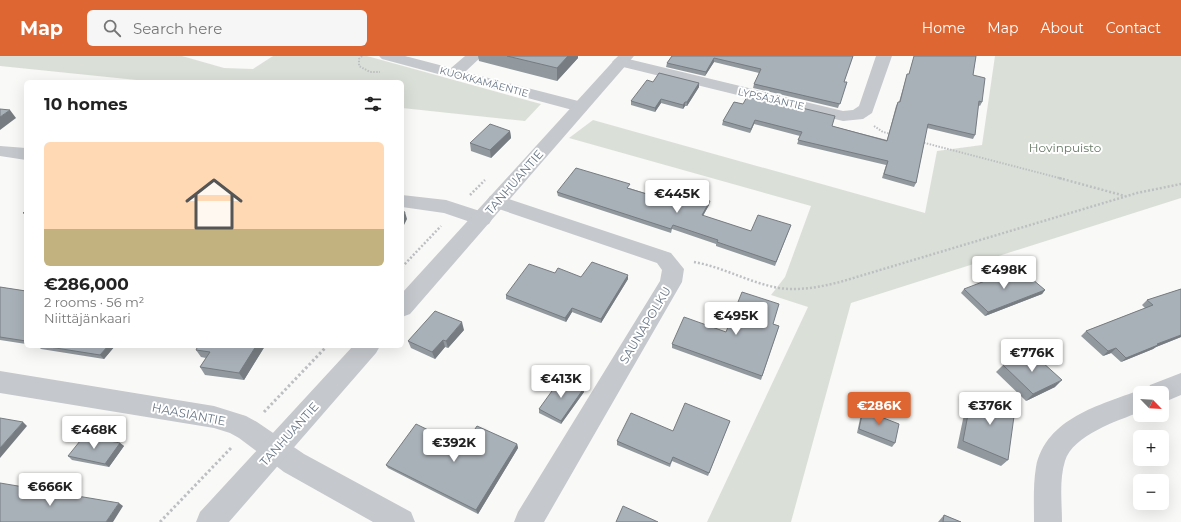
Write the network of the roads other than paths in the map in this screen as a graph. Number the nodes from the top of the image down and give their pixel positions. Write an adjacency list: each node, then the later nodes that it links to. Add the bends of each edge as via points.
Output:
1 (387, 56): 5 (street, KUOKKAMÄENTIE)
2 (474, 56): 5 (street)
3 (884, 56): 4 (street, LYPSÄJÄNTIE, via 866,109 857,115 843,116)
4 (623, 59): 6 (street, TANHUANTIE)
5 (454, 74): 6 (street, KUOKKAMÄENTIE)
6 (580, 108): 10 (street, TANHUANTIE)
7 (0, 151): 8 (street)
8 (24, 154)
9 (404, 201): 11 (street, via 446,207)
10 (497, 201): 11 (street, TANHUANTIE); 21 (street, SAUNAPOLKU, via 664,258 673,269 671,282)
11 (482, 219): 12 (street, TANHUANTIE)
12 (404, 306)
13 (366, 348): 18 (street, TANHUANTIE)
14 (0, 382): 18 (street, HAASIANTIE, via 214,417 237,424)
15 (1181, 384): 16 (street)
16 (1169, 389)
17 (1133, 404): 22 (street, via 1074,430 1056,448 1050,469)
18 (275, 450): 19 (street, TANHUANTIE); 20 (street)
19 (210, 522)
20 (401, 522)
21 (528, 522)
22 (1048, 522)

